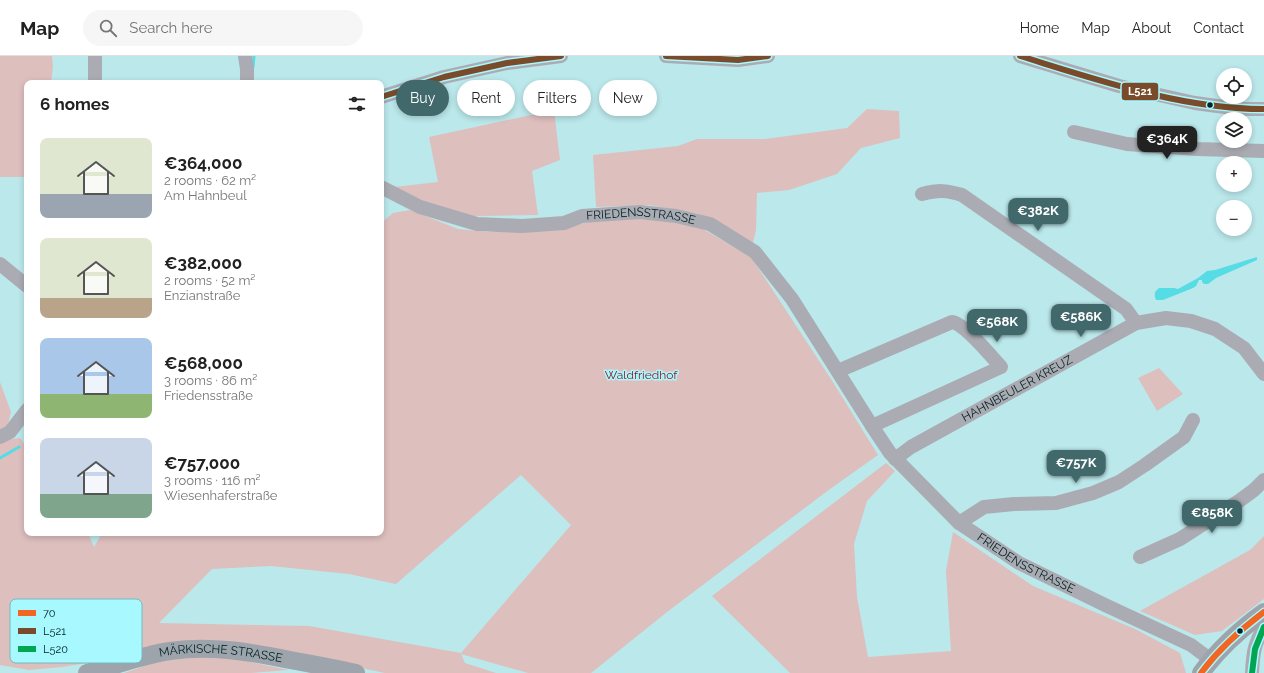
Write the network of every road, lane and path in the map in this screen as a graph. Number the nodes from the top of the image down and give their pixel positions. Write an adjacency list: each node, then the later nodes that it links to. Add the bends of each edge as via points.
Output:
1 (95, 56): 8 (street)
2 (245, 56): 9 (street)
3 (561, 56): 10 (street, via 507,63)
4 (666, 56): 7 (street)
5 (768, 56): 7 (street)
6 (1020, 56): 11 (street, via 1119,86 1195,103 1239,109)
7 (738, 58)
8 (95, 80)
9 (247, 80)
10 (384, 96)
11 (1264, 109)
12 (1074, 132): 13 (street, via 1126,144)
13 (1264, 151)
14 (384, 189): 19 (street, FRIEDENSSTRASSE, via 420,207 477,224 522,226 564,223 582,216 640,212 676,216 710,224 754,252 792,299)
15 (922, 194): 18 (street, via 947,191 962,195 1126,309)
16 (0, 264): 17 (street)
17 (24, 284)
18 (1136, 323): 20 (street, HAHNBEULER KREUZ, via 1166,318 1191,321 1215,329 1244,348); 25 (street, HAHNBEULER KREUZ)
19 (838, 371): 23 (street, FRIEDENSSTRASSE); 23 (street, via 952,322 964,328 1001,367)
20 (1264, 374)
21 (24, 414): 24 (street, via 10,432)
22 (1193, 420): 27 (street, via 1184,437 1145,466 1093,494 1056,504 984,507)
23 (872, 426): 25 (street, FRIEDENSSTRASSE)
24 (0, 437)
25 (895, 459): 27 (street, FRIEDENSSTRASSE)
26 (1264, 480): 28 (street, via 1239,502 1180,539)
27 (959, 523): 33 (street, FRIEDENSSTRASSE, via 1019,563 1191,645)
28 (1140, 557)
29 (1264, 612): 33 (main road, via 1240,630)
30 (1264, 627): 36 (street, via 1253,652)
31 (142, 657): 35 (main road, MÄRKISCHE STRASSE, via 170,651 227,649)
32 (120, 663): 34 (main road, MÄRKISCHE STRASSE)
33 (1206, 666)
34 (87, 673)
35 (356, 673)
36 (1252, 673)

